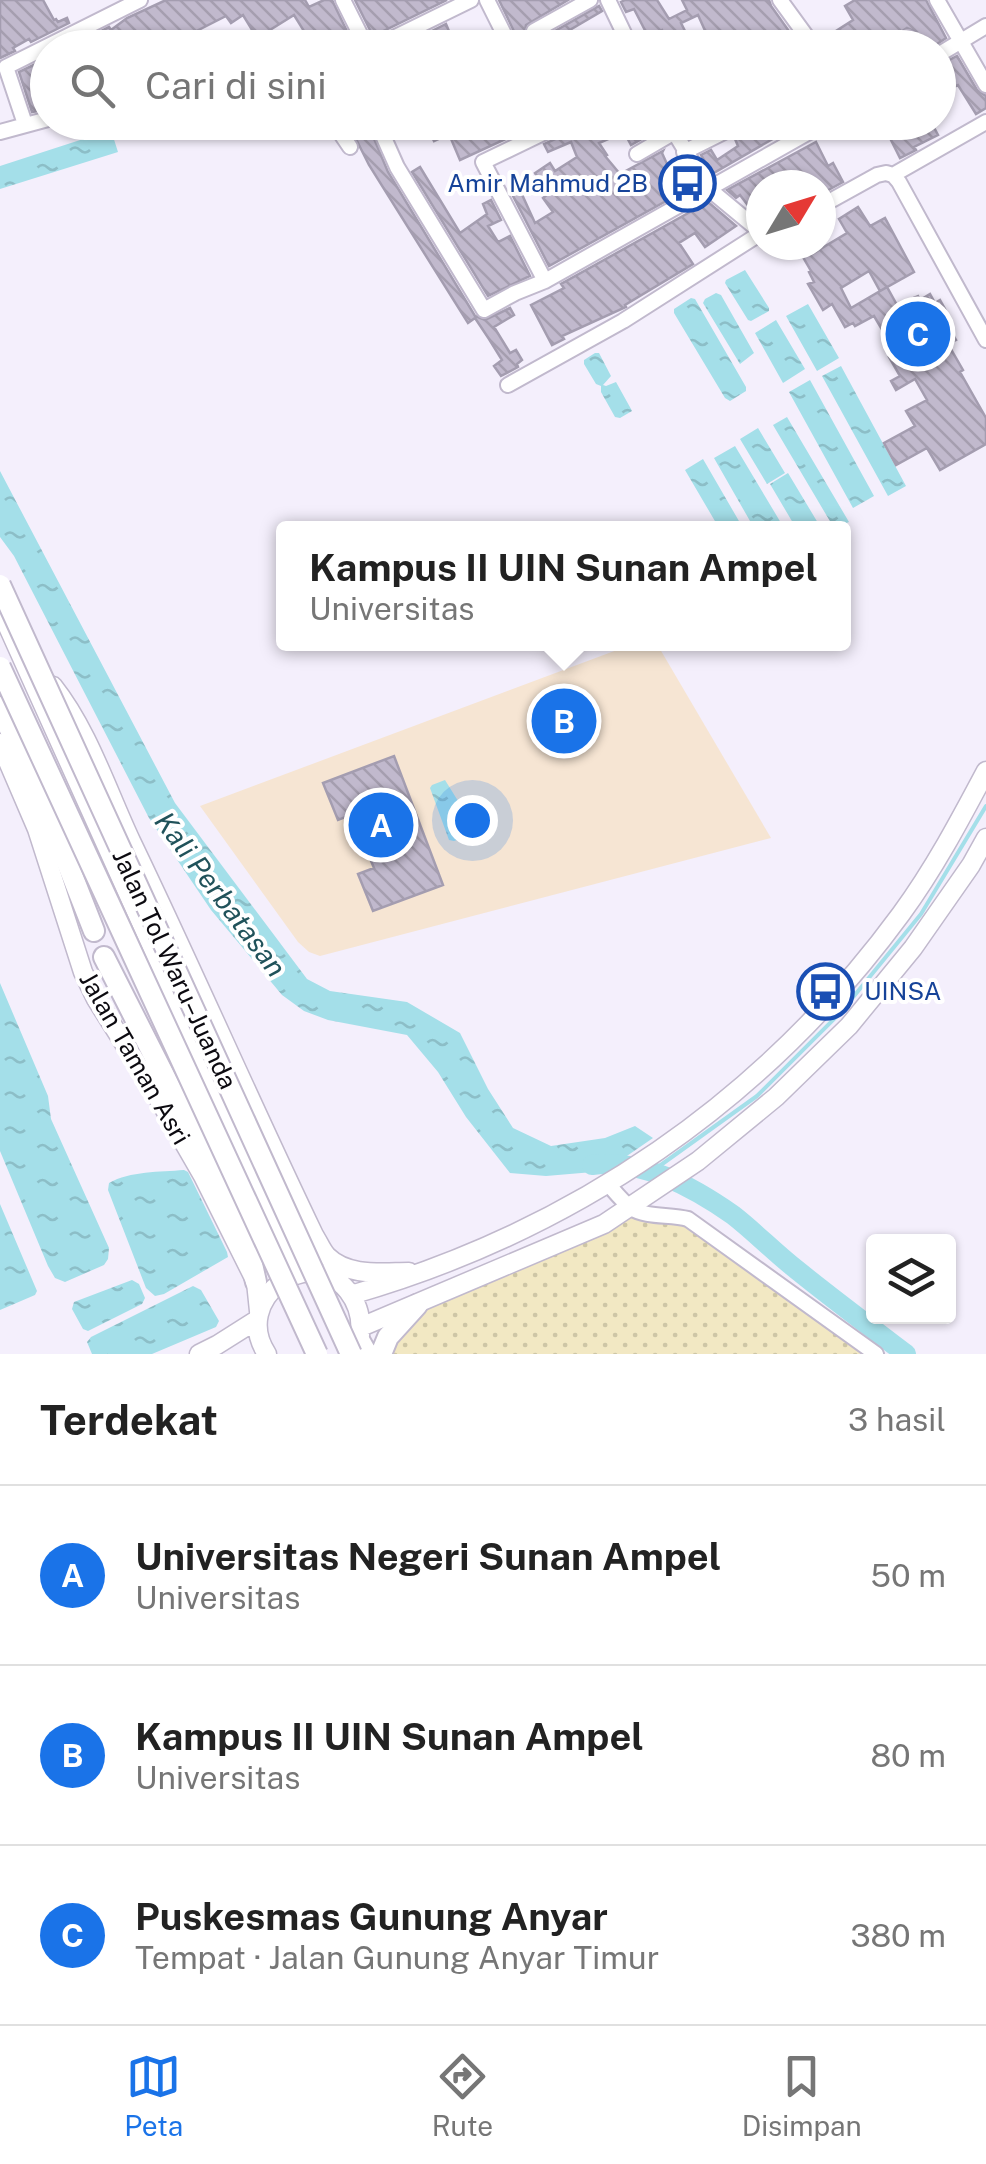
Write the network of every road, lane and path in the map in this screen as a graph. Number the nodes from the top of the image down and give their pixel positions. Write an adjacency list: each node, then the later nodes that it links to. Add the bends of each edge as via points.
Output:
1 (343, 0): 11 (street)
2 (469, 0): 12 (street)
3 (487, 0): 13 (street)
4 (590, 0): 14 (street)
5 (608, 0): 15 (street)
6 (780, 0): 16 (street)
7 (937, 0): 17 (street)
8 (135, 2): 10 (street)
9 (986, 26): 17 (street)
10 (79, 30)
11 (360, 30)
12 (407, 30)
13 (502, 30)
14 (536, 30)
15 (622, 30)
16 (802, 30)
17 (965, 38): 18 (street); 20 (street)
18 (956, 44)
19 (30, 55): 23 (street, via 6,67)
20 (986, 86)
21 (986, 122): 25 (street)
22 (30, 123): 23 (street)
23 (26, 124): 24 (street)
24 (0, 132)
25 (956, 139)
26 (345, 140): 34 (street)
27 (385, 140): 42 (street, via 484,310)
28 (528, 140): 42 (street, via 482,162)
29 (655, 140): 36 (street)
30 (677, 140): 35 (street)
31 (709, 140): 35 (street)
32 (795, 140): 38 (street)
33 (954, 140): 37 (street)
34 (350, 147)
35 (684, 152): 38 (street)
36 (637, 154)
37 (901, 170): 39 (street); 43 (street, via 899,182)
38 (709, 189): 40 (street); 42 (street)
39 (836, 198)
40 (746, 220)
41 (746, 242): 44 (street)
42 (545, 281)
43 (986, 340)
44 (508, 385)
45 (0, 584): 65 (highway, Jalan Tol Waru–Juanda, bridge)
46 (0, 609): 47 (main road)
47 (25, 664): 49 (main road); 58 (main road, via 52,685 76,720 328,1257 362,1272); 59 (main road)
48 (0, 667): 68 (highway, Jalan Tol Waru–Juanda, bridge)
49 (0, 676)
50 (0, 707): 54 (highway)
51 (1, 747): 61 (main road, Jalan Taman Asri, via 83,972 186,1146)
52 (986, 771): 56 (main road, via 952,836 846,984 732,1096)
53 (986, 838): 57 (main road, via 914,948 848,1026 776,1097)
54 (94, 932)
55 (104, 957): 61 (highway, via 246,1238)
56 (611, 1182): 57 (street); 58 (main road)
57 (635, 1205): 63 (main road); 70 (street, via 688,1219)
58 (430, 1271): 60 (main road)
59 (299, 1274): 62 (main road, via 323,1275); 64 (main road, via 274,1287)
60 (400, 1281): 62 (main road); 63 (main road, via 394,1297)
61 (256, 1282): 64 (main road, Jalan Taman Asri)
62 (352, 1295): 65 (main road, via 359,1310)
63 (412, 1307): 65 (main road); 69 (highway)
64 (259, 1315): 66 (main road); 67 (main road, Jalan Taman Asri)
65 (358, 1346)
66 (199, 1354)
67 (267, 1354)
68 (316, 1354)
69 (380, 1354)
70 (876, 1354)

